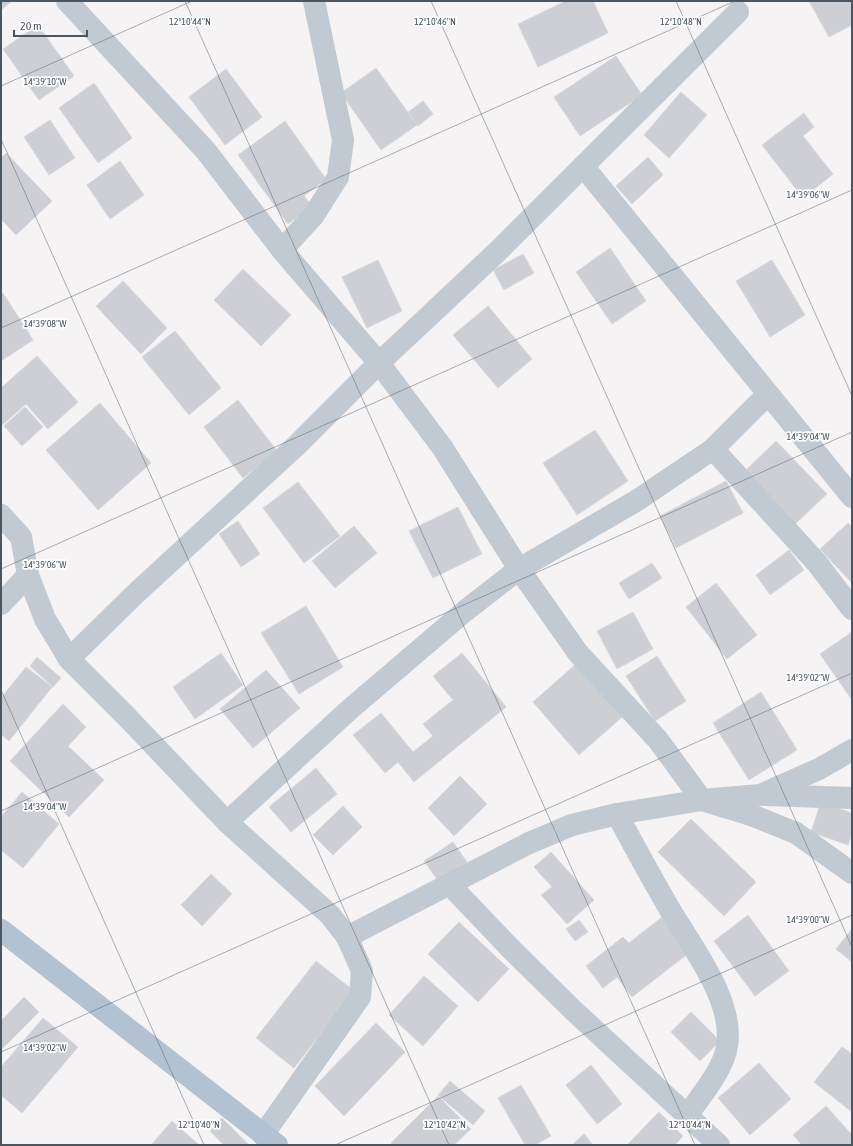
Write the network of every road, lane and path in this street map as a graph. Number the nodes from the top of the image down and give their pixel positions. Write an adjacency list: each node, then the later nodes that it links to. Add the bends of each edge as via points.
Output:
1 (66, 1): 5 (street, via 206,151)
2 (314, 1): 5 (street, via 343,140 338,177 314,215)
3 (738, 12): 4 (street)
4 (583, 166): 6 (street, via 497,252); 7 (street)
5 (282, 250): 6 (street)
6 (379, 363): 11 (street, via 442,447); 15 (street, via 296,446 133,596)
7 (768, 394): 8 (street); 9 (street)
8 (713, 449): 11 (street, via 636,501); 14 (street, via 817,563)
9 (852, 497)
10 (1, 514): 12 (street, via 21,537)
11 (519, 569): 19 (street, via 578,653 658,740); 21 (street, via 465,611 349,710)
12 (28, 574): 13 (street); 15 (street, via 44,619)
13 (1, 604)
14 (852, 609)
15 (69, 659): 21 (street)
16 (852, 750): 17 (street, via 819,769)
17 (760, 795): 18 (street); 19 (street)
18 (852, 798)
19 (702, 800): 20 (street); 22 (street, via 751,815 796,833)
20 (617, 814): 23 (street, via 572,825 529,842); 26 (street, via 670,910 704,963 724,1009 727,1046 719,1068)
21 (227, 822): 25 (street, via 330,915)
22 (852, 874)
23 (449, 884): 25 (street); 26 (street, via 568,1005)
24 (1, 930): 27 (main road)
25 (347, 937): 27 (street, via 362,971 360,997)
26 (686, 1116): 28 (street)
27 (270, 1140)
28 (719, 1145)

